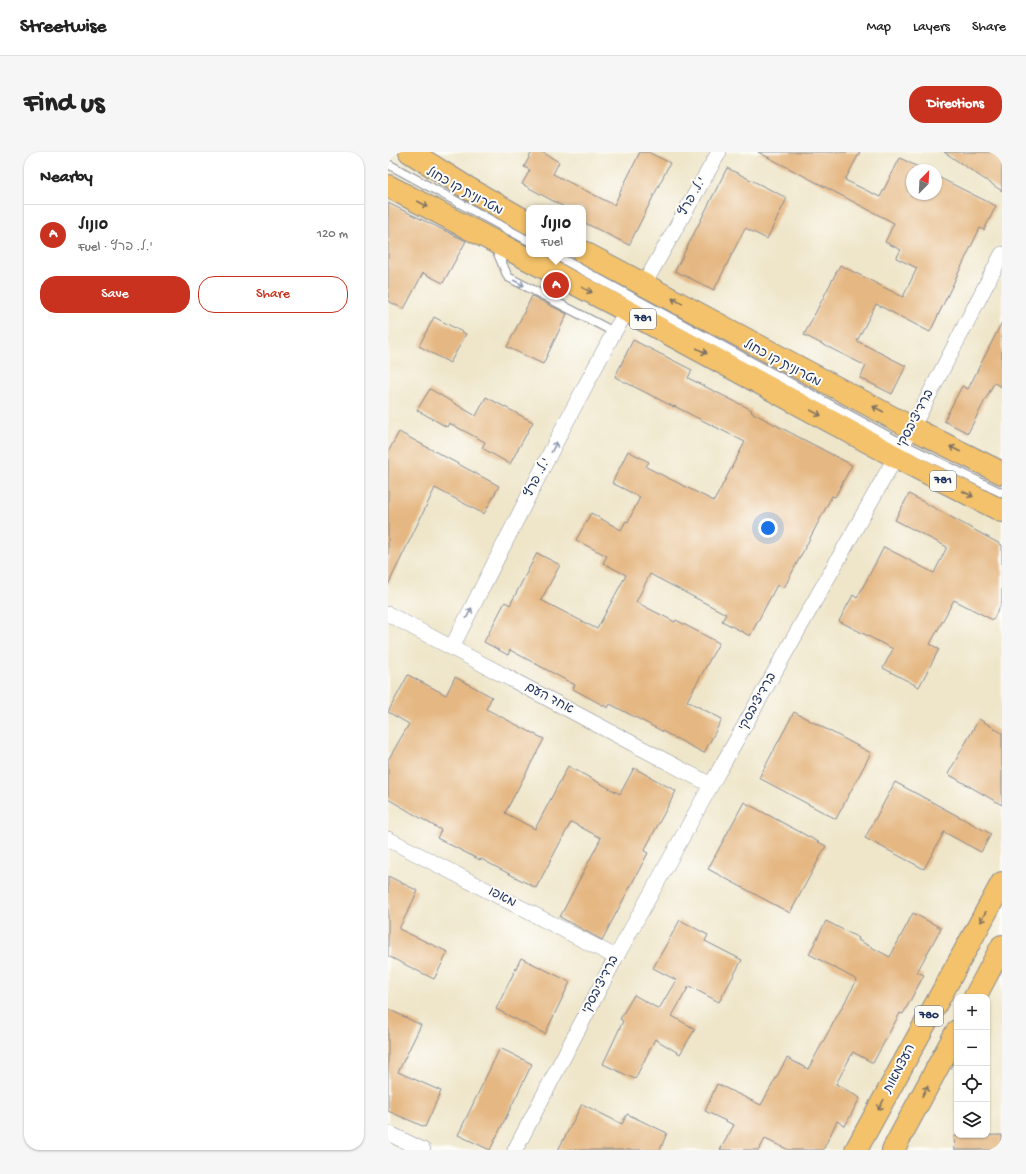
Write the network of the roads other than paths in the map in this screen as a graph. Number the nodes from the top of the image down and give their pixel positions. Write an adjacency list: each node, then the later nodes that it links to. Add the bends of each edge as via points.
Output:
1 (410, 152): 5 (main road)
2 (719, 152): 11 (street, י.ל. פרץ)
3 (388, 164): 6 (lane, מטרונית קו כחול)
4 (388, 186): 7 (main road, 781, one-way to 7)
5 (526, 221)
6 (526, 239)
7 (492, 240): 12 (main road, 781, one-way to 12); 13 (lane, one-way to 13, via 508,277)
8 (586, 254): 11 (main road, 781)
9 (1002, 254): 14 (street, ברדיצ'בסקי)
10 (559, 257): 14 (lane, מטרונית קו כחול)
11 (644, 284): 14 (main road, 781, one-way to 11)
12 (627, 311): 13 (street, י.ל. פרץ); 14 (main road, 781, one-way to 14)
13 (614, 332): 19 (street, י.ל. פרץ, one-way to 13)
14 (904, 443): 15 (main road, 781, one-way to 14); 16 (lane, מטרונית קו כחול); 17 (main road, 781, one-way to 17); 20 (street, ברדיצ'בסקי)
15 (1002, 473)
16 (1002, 493)
17 (1002, 511)
18 (388, 614): 19 (street, אחד העם)
19 (452, 647): 20 (street, אחד העם)
20 (711, 785): 24 (street, ברדיצ'בסקי)
21 (388, 839): 24 (street, מאפו)
22 (1002, 883): 30 (main road, העצמאות / 780, one-way to 30)
23 (1002, 946): 25 (main road)
24 (616, 957): 29 (street, ברדיצ'בסקי)
25 (977, 994)
26 (954, 1037): 31 (main road, 780, one-way to 26)
27 (388, 1133): 28 (street)
28 (424, 1150)
29 (516, 1150)
30 (856, 1150)
31 (893, 1150)

